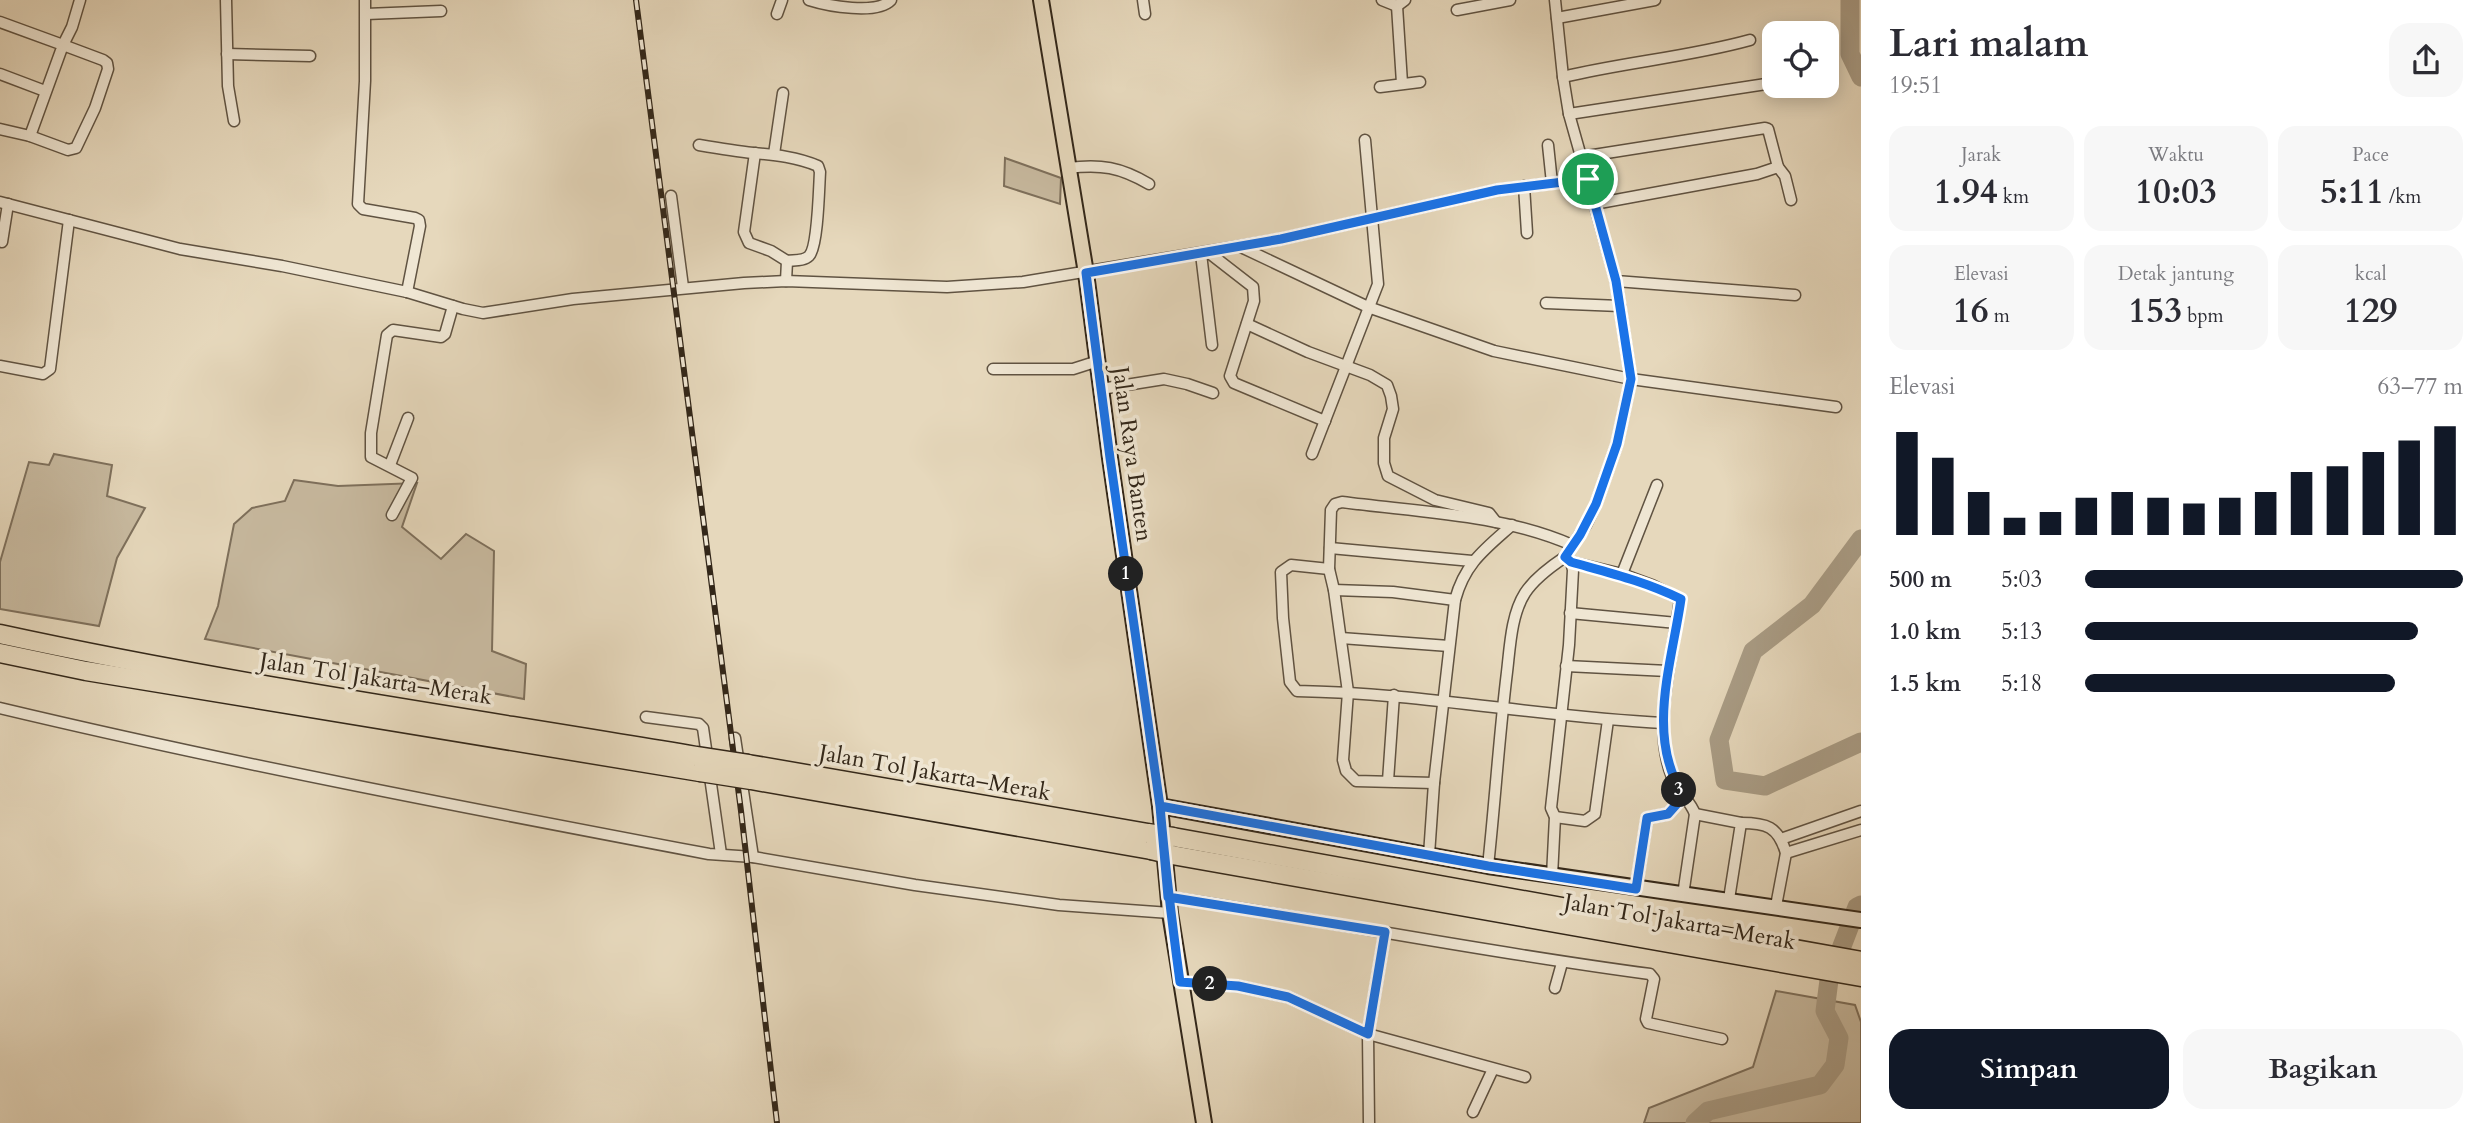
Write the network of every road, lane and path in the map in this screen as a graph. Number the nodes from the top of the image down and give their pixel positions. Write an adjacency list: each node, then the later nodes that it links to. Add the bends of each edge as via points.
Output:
1 (80, 0): 22 (street)
2 (226, 0): 23 (street)
3 (365, 0): 16 (street)
4 (782, 0): 17 (street)
5 (809, 0): 6 (street, via 844,9)
6 (891, 0)
7 (1041, 0): 44 (main road, Jalan Raya Banten)
8 (1143, 0): 18 (street)
9 (1382, 0): 13 (street)
10 (1510, 0): 14 (street)
11 (1555, 0): 19 (street)
12 (1655, 0): 19 (street)
13 (1401, 3): 28 (street)
14 (1457, 10)
15 (441, 11): 16 (street)
16 (366, 14): 64 (street, via 358,204 363,209 419,220)
17 (777, 14)
18 (1145, 14)
19 (1557, 18): 26 (street)
20 (0, 22): 22 (street)
21 (1750, 40): 26 (street)
22 (63, 45): 31 (street); 36 (street, via 107,63 95,108 73,150)
23 (227, 54): 24 (street); 34 (street)
24 (310, 57)
25 (0, 74): 31 (street)
26 (1563, 77): 33 (street)
27 (1420, 82): 28 (street)
28 (1402, 83): 30 (street)
29 (1762, 85): 33 (street)
30 (1380, 87)
31 (45, 91): 36 (street)
32 (783, 93): 41 (street)
33 (1569, 114): 42 (street)
34 (234, 121)
35 (0, 129): 36 (street)
36 (30, 136)
37 (1365, 140): 53 (street)
38 (699, 145): 40 (street)
39 (1548, 145): 46 (street)
40 (755, 153): 41 (street); 59 (street, via 746,239)
41 (774, 154): 59 (street, via 804,160 818,166 820,172 812,251 804,259)
42 (1581, 158): 43 (street, via 1765,128); 45 (street)
43 (1778, 167): 50 (street); 52 (street)
44 (1068, 168): 47 (street, via 1115,168); 60 (main road, Jalan Raya Banten)
45 (1588, 179): 46 (street); 52 (street)
46 (1552, 183): 48 (street)
47 (1149, 184)
48 (1524, 186): 53 (street); 55 (street)
49 (671, 196): 63 (street)
50 (1791, 200)
51 (4, 203): 54 (street); 56 (street)
52 (1594, 204): 62 (street)
53 (1374, 218): 57 (street); 69 (street, via 1378,284)
54 (69, 220): 64 (street, via 180,249); 73 (street, via 50,369 43,374)
55 (1527, 233)
56 (2, 243)
57 (1240, 246): 58 (street); 69 (street)
58 (1204, 253): 60 (street); 70 (street, via 1253,287); 71 (street)
59 (787, 261): 61 (street)
60 (1086, 273): 61 (street, via 947,287); 72 (main road, Jalan Raya Banten)
61 (786, 281): 63 (street)
62 (1616, 281): 65 (street); 68 (street)
63 (683, 287): 67 (street, via 483,313)
64 (408, 292): 67 (street)
65 (1795, 295)
66 (1546, 303): 68 (street)
67 (453, 306): 83 (street, via 441,337 393,330 387,335 370,449 371,457)
68 (1620, 306): 76 (street)
69 (1368, 307): 74 (street); 76 (street, via 1484,348)
70 (1247, 324): 74 (street); 81 (street, via 1230,376 1234,383)
71 (1212, 345)
72 (1098, 361): 75 (street, via 1073,369); 77 (main road, Jalan Raya Banten)
73 (0, 366)
74 (1347, 368): 81 (street); 86 (street, via 1387,384 1393,409 1384,438 1388,476 1436,500 1489,513)
75 (993, 369)
76 (1631, 379): 79 (street); 88 (street, via 1617,444 1596,504)
77 (1101, 389): 78 (street, via 1164,379); 118 (main road, Jalan Raya Banten)
78 (1213, 393)
79 (1836, 407)
80 (408, 418): 83 (street)
81 (1325, 421): 82 (street)
82 (1312, 454)
83 (390, 465): 85 (street, via 412,478)
84 (1657, 485): 93 (street)
85 (392, 514)
86 (1496, 522): 87 (street); 89 (street, via 1342,502 1331,510)
87 (1512, 525): 88 (street); 91 (street)
88 (1572, 545): 90 (street)
89 (1330, 548): 91 (street); 92 (street)
90 (1568, 560): 93 (street); 96 (street, via 1573,570); 107 (street, via 1541,576 1520,603)
91 (1472, 561): 95 (street)
92 (1329, 569): 94 (street); 104 (street, via 1291,565 1282,572 1290,682 1297,691)
93 (1622, 575): 97 (street, via 1681,599)
94 (1334, 590): 95 (street); 99 (street)
95 (1455, 600): 100 (street)
96 (1570, 613): 97 (street); 102 (street)
97 (1677, 623): 103 (street)
98 (0, 634): 114 (highway, Jalan Tol Jakarta–Merak)
99 (1341, 638): 100 (street); 104 (street)
100 (1449, 646): 106 (street)
101 (0, 653): 114 (highway, Jalan Tol Jakarta–Merak, via 99,673)
102 (1566, 666): 103 (street); 109 (street)
103 (1668, 671): 112 (street)
104 (1348, 692): 105 (street); 115 (street, via 1346,771 1356,781)
105 (1394, 695): 106 (street); 115 (street)
106 (1445, 701): 107 (street); 116 (street)
107 (1503, 706): 109 (street); 129 (street)
108 (0, 708): 126 (street, via 404,796)
109 (1560, 715): 111 (street); 121 (street, via 1551,808)
110 (646, 717): 126 (street, via 703,728)
111 (1608, 720): 112 (street); 121 (street, via 1595,814 1585,821)
112 (1663, 723): 117 (street, via 1672,778)
113 (735, 738): 128 (street)
114 (698, 764): 139 (highway, Jalan Tol Jakarta–Merak, bridge)
115 (1388, 781): 116 (street)
116 (1434, 783): 127 (street)
117 (1684, 796): 120 (street); 131 (street, via 1668,814 1647,818)
118 (1160, 806): 127 (street); 133 (main road, Jalan Raya Banten)
119 (1861, 811): 124 (street)
120 (1695, 814): 122 (street); 132 (street)
121 (1555, 817): 130 (street)
122 (1741, 823): 124 (street, via 1763,823); 134 (street)
123 (1861, 830): 125 (street)
124 (1781, 839): 125 (street)
125 (1786, 853): 135 (street)
126 (721, 854): 128 (street)
127 (1429, 855): 129 (street)
128 (753, 857): 136 (street, via 1059,905)
129 (1488, 866): 130 (street)
130 (1552, 876): 131 (street)
131 (1636, 889): 132 (street)
132 (1683, 895): 134 (street)
133 (1168, 897): 136 (main road, Jalan Raya Banten); 138 (street)
134 (1729, 899): 135 (street)
135 (1780, 907): 137 (street)
136 (1170, 913): 143 (main road, Jalan Raya Banten)
137 (1861, 920)
138 (1385, 932): 141 (street); 145 (street)
139 (1780, 955): 140 (highway, Jalan Tol Jakarta–Merak); 142 (highway, Jalan Tol Jakarta–Merak)
140 (1861, 961)
141 (1562, 963): 144 (street); 146 (street, via 1650,974 1654,983 1648,1023)
142 (1861, 977)
143 (1180, 982): 145 (street, via 1238,986 1288,997); 150 (main road, Jalan Raya Banten)
144 (1555, 989)
145 (1368, 1034): 147 (street); 151 (street)
146 (1722, 1039)
147 (1493, 1069): 148 (street); 149 (street)
148 (1525, 1077)
149 (1473, 1112)
150 (1204, 1123)
151 (1369, 1123)

